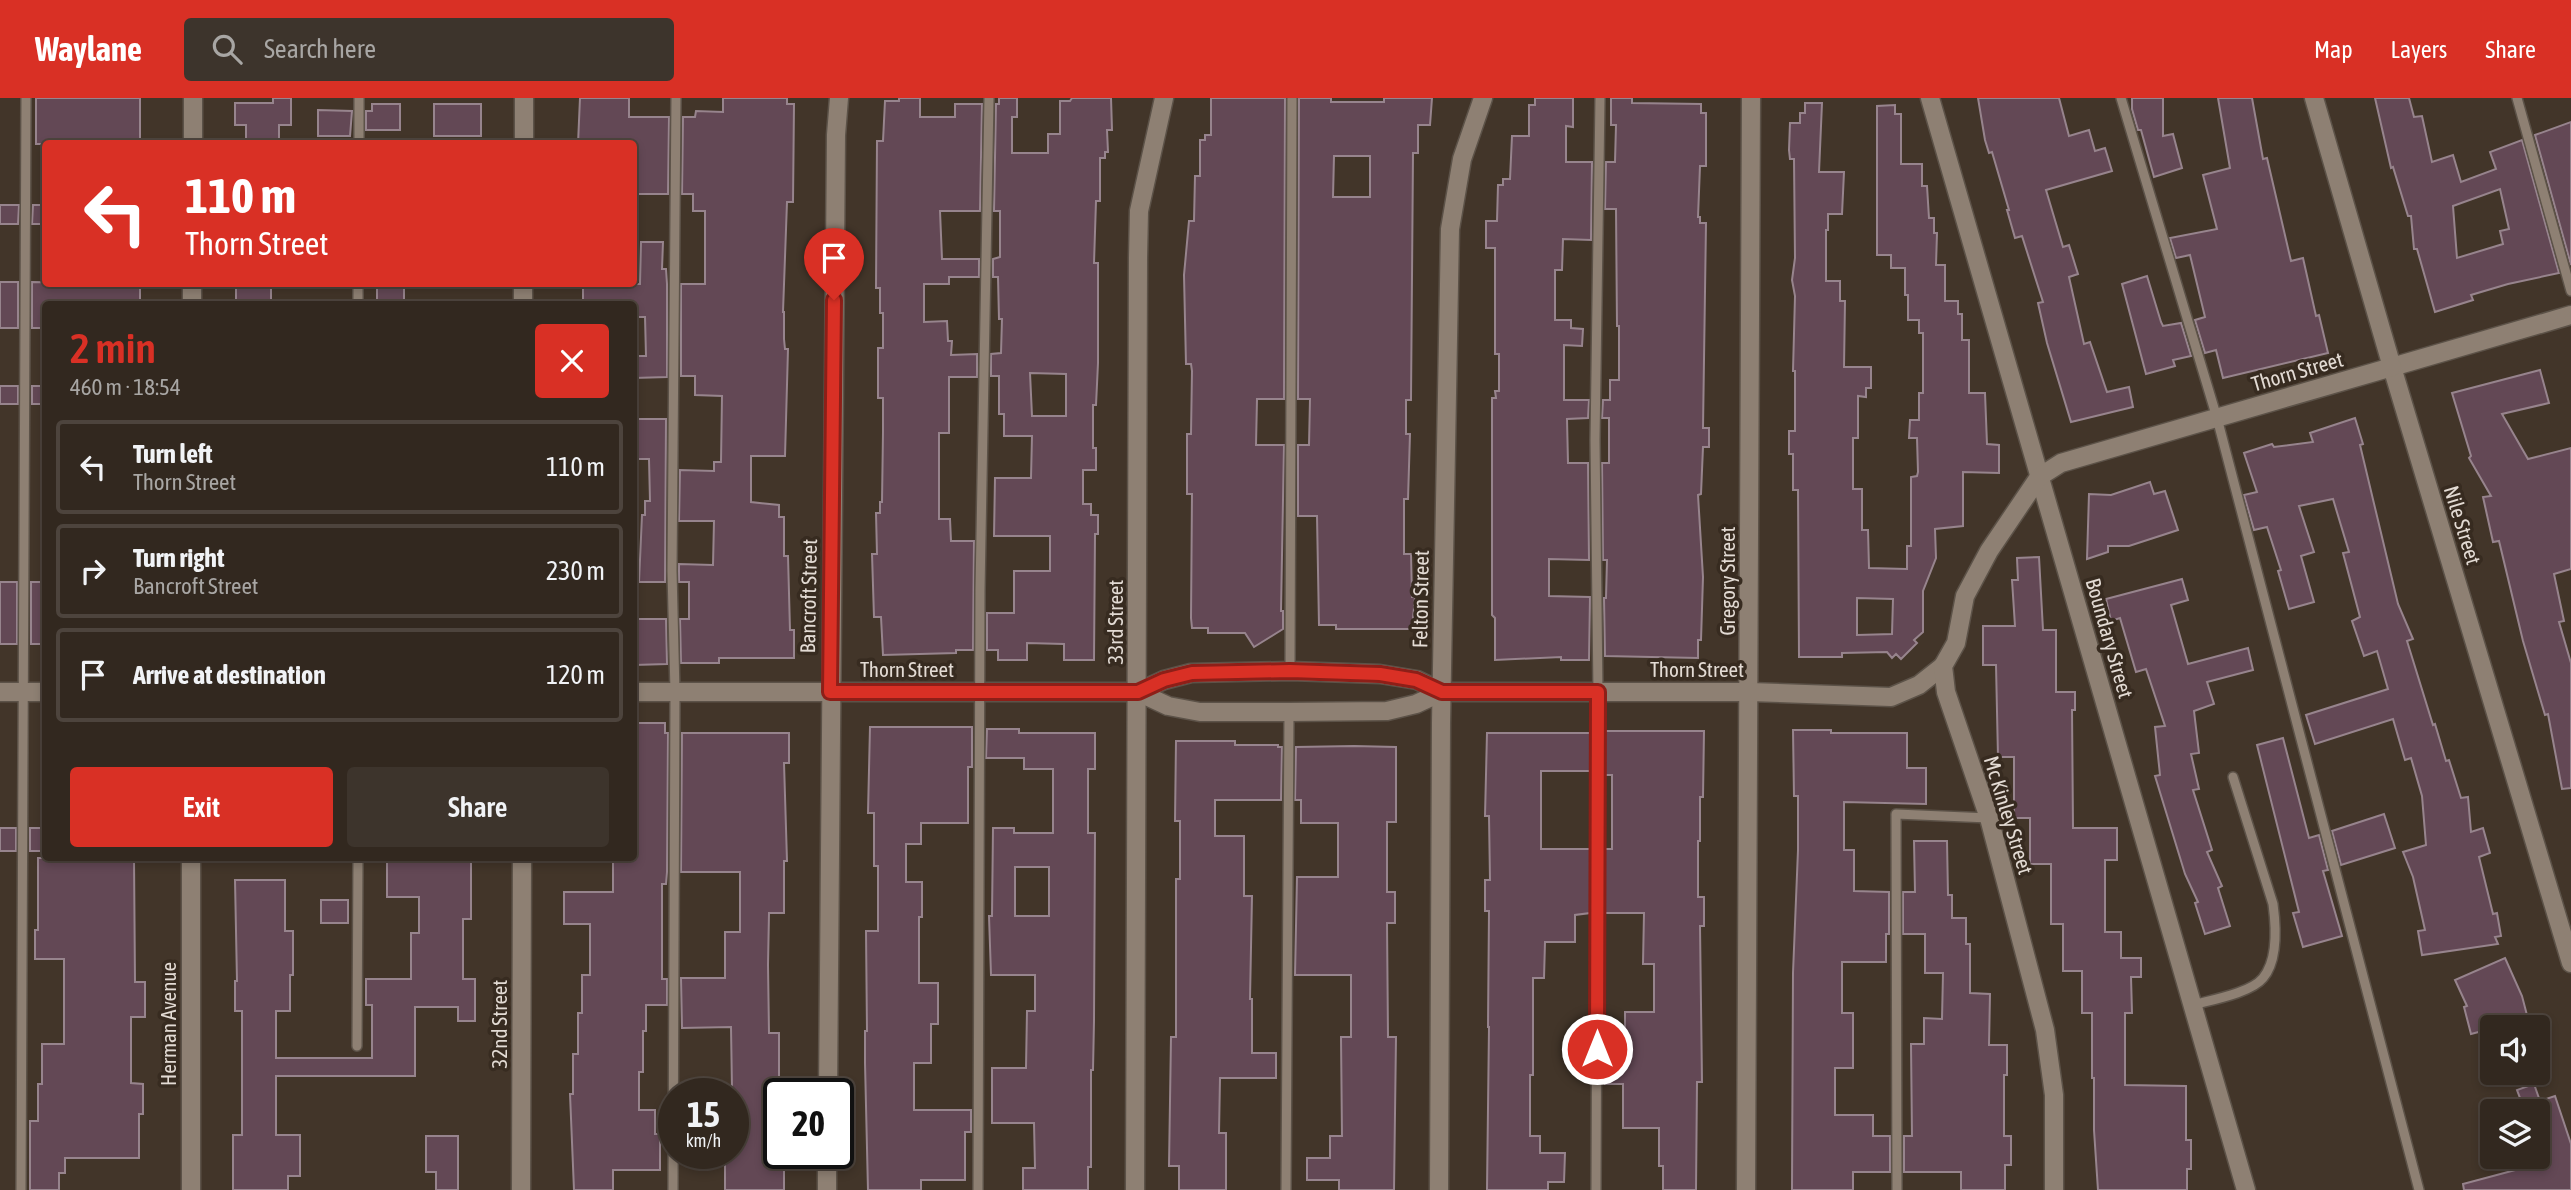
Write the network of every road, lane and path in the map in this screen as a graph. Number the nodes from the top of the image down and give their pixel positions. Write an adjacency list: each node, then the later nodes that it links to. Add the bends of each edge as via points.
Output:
1 (26, 98): 28 (lane)
2 (193, 98): 17 (street)
3 (359, 98): 18 (lane)
4 (524, 98): 19 (street)
5 (676, 98): 31 (lane)
6 (839, 98): 32 (street, Bancroft Street)
7 (989, 98): 33 (lane)
8 (1164, 98): 34 (street, 33rd Street, via 1139,211)
9 (1292, 98): 26 (lane)
10 (1483, 98): 35 (street, Felton Street, via 1462,159 1450,229)
11 (1600, 98): 36 (lane, via 1595,440)
12 (1751, 98): 37 (street, Gregory Street)
13 (1930, 98): 24 (street, Boundary Street)
14 (2121, 98): 23 (lane)
15 (2314, 98): 22 (street, Nile Street)
16 (2517, 98): 20 (lane)
17 (192, 140)
18 (359, 140)
19 (524, 140)
20 (2571, 291)
21 (2571, 315): 22 (street, Thorn Street)
22 (2392, 367): 23 (street, Thorn Street); 44 (street, Nile Street)
23 (2217, 418): 24 (street, Thorn Street, via 2060,463); 63 (lane)
24 (2039, 477): 25 (street, via 1965,596 1956,643); 45 (street, Boundary Street)
25 (1943, 666): 37 (street, Thorn Street, via 1919,685 1891,697); 40 (street, Mc Kinley Street, via 1946,692)
26 (1290, 671): 34 (street, Thorn Street, via 1192,673); 35 (street, Thorn Street, via 1380,674 1416,680)
27 (0, 692): 28 (street)
28 (24, 692): 29 (street); 49 (lane)
29 (42, 692)
30 (637, 692): 31 (street, Thorn Street)
31 (675, 692): 32 (street, Thorn Street); 52 (lane)
32 (830, 692): 33 (street, Thorn Street); 47 (street, Bancroft Street)
33 (980, 692): 34 (street, Thorn Street); 54 (lane)
34 (1138, 692): 38 (street, Thorn Street, via 1168,706 1200,712); 55 (street, 33rd Street)
35 (1442, 692): 36 (street, Thorn Street); 38 (street, Thorn Street, via 1387,710); 57 (street, Felton Street)
36 (1598, 692): 37 (street, Thorn Street); 58 (lane)
37 (1750, 692): 59 (street, Gregory Street)
38 (1289, 712): 56 (lane)
39 (2233, 778): 45 (lane, via 2273,904 2272,958 2257,984)
40 (1989, 818): 60 (lane, via 1896,814); 61 (street, Mc Kinley Street, via 2045,1030 2054,1096)
41 (191, 861): 50 (street, Herman Avenue)
42 (358, 861): 46 (lane)
43 (522, 861): 51 (street, 32nd Street)
44 (2571, 963)
45 (2193, 1005): 62 (street, Boundary Street)
46 (357, 1046)
47 (828, 1078)
48 (827, 1169): 53 (street)
49 (21, 1190)
50 (191, 1190)
51 (521, 1190)
52 (673, 1190)
53 (827, 1190)
54 (978, 1190)
55 (1135, 1190)
56 (1286, 1190)
57 (1439, 1190)
58 (1596, 1190)
59 (1746, 1190)
60 (1897, 1190)
61 (2054, 1190)
62 (2246, 1190)
63 (2419, 1190)

